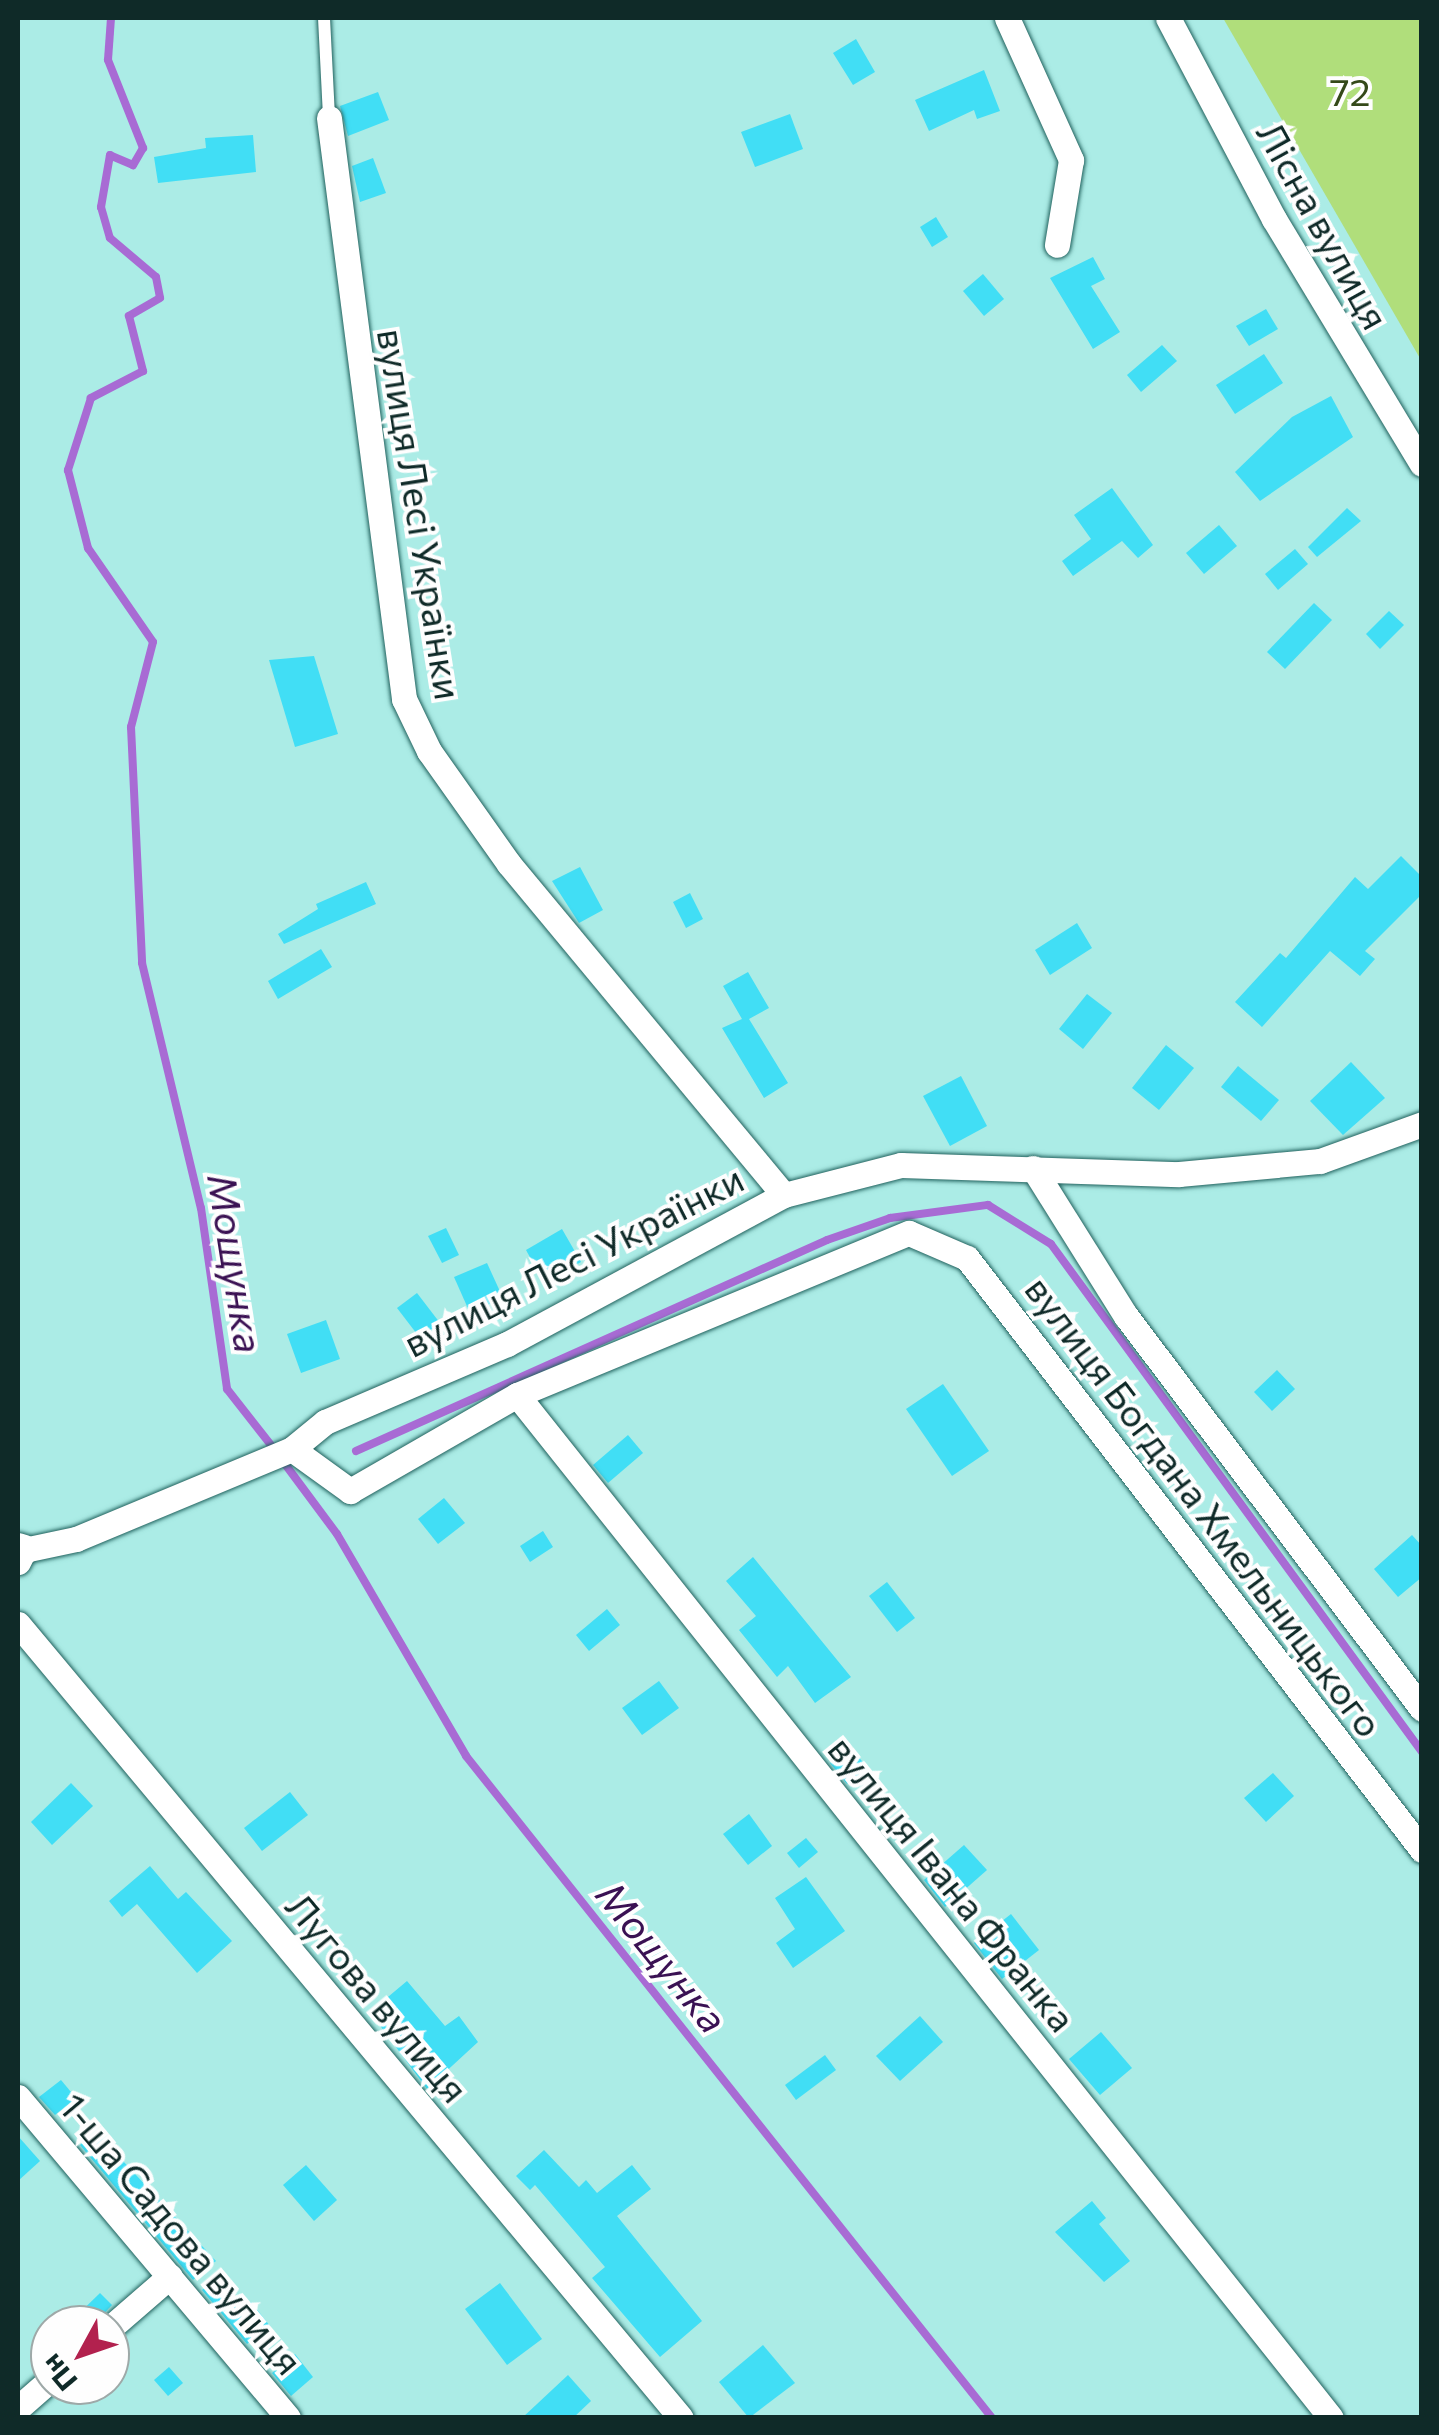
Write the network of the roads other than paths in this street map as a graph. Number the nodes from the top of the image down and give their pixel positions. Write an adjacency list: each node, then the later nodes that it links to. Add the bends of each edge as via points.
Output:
1 (324, 18): 4 (lane, вулиця Лесі Українки)
2 (1007, 18): 5 (street, via 1070,160)
3 (1168, 18): 6 (street, Лісна вулиця, via 1274,219)
4 (329, 118): 9 (street, вулиця Лесі Українки, via 404,698 429,751 509,864)
5 (1057, 244)
6 (1422, 464)
7 (1422, 1124): 8 (street, вулиця Лесі Українки, via 1320,1161 1179,1174)
8 (1033, 1168): 9 (street, вулиця Лесі Українки, via 902,1164); 14 (street, вулиця Богдана Хмельницького, via 1126,1316)
9 (784, 1195): 11 (street, вулиця Лесі Українки, via 508,1344 325,1422)
10 (517, 1396): 11 (street, via 350,1491); 15 (street, вулиця Богдана Хмельницького, via 909,1233 967,1258); 21 (street, вулиця Івана Франка)
11 (292, 1449): 12 (street, вулиця Лесі Українки, via 76,1540)
12 (20, 1553)
13 (18, 1624): 20 (street, Лугова вулиця)
14 (1422, 1709)
15 (1422, 1850)
16 (18, 2097): 17 (street, 1-ша Садова вулиця)
17 (170, 2276): 18 (street); 19 (street, 1-ша Садова вулиця)
18 (130, 2311)
19 (288, 2418)
20 (681, 2418)
21 (1331, 2418)

